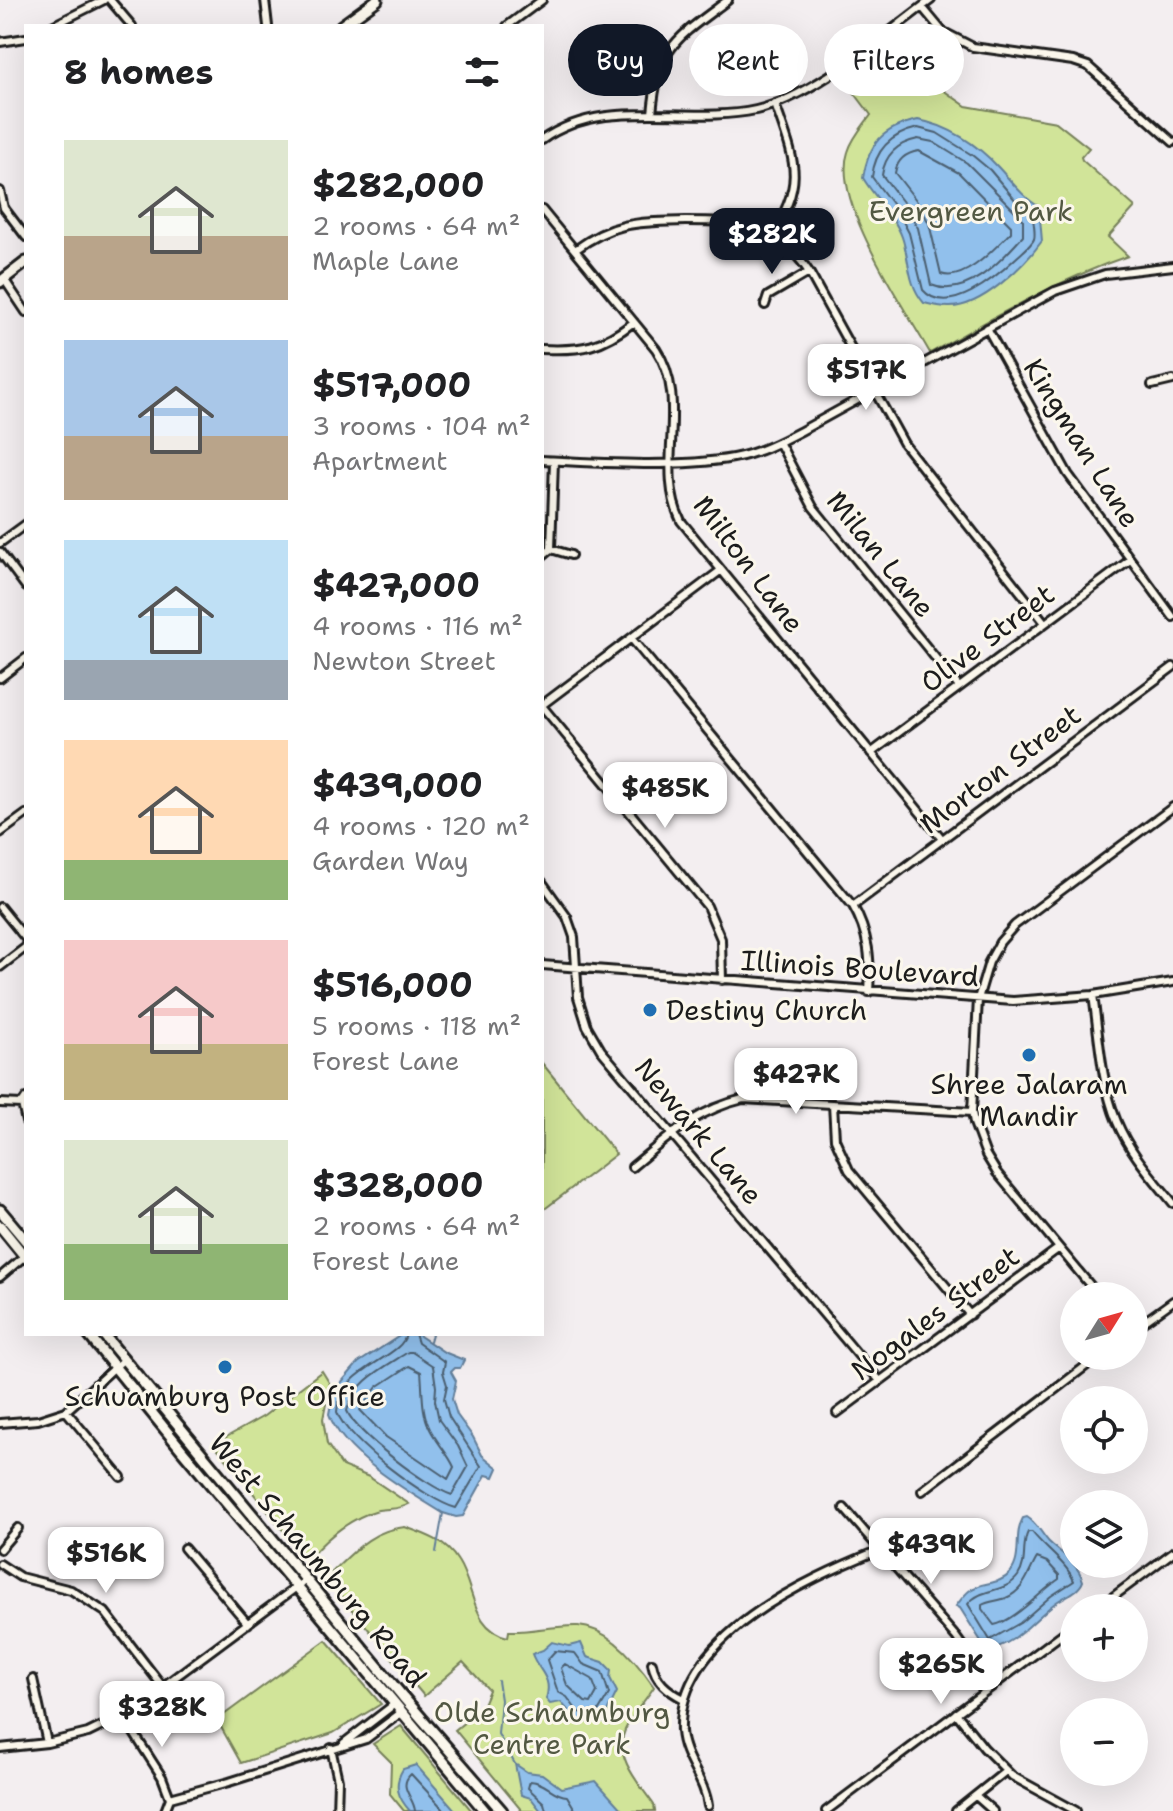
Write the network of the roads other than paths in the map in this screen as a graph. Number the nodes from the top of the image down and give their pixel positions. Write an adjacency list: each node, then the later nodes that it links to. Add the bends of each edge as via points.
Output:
1 (104, 0): 9 (street)
2 (110, 0): 10 (street)
3 (265, 0): 11 (street)
4 (377, 0): 12 (main road)
5 (542, 0): 13 (street)
6 (728, 0): 17 (street, via 669,50 656,75)
7 (931, 0): 8 (street)
8 (922, 7): 16 (street, via 811,87); 19 (street, via 942,31 973,47 1088,66)
9 (56, 24)
10 (130, 24)
11 (268, 24)
12 (344, 24)
13 (510, 24)
14 (24, 38): 15 (street)
15 (0, 42)
16 (775, 104): 17 (street, via 729,113); 23 (street, via 795,177 789,206)
17 (652, 114): 18 (street, via 600,116)
18 (544, 139)
19 (1173, 142)
20 (0, 191): 22 (street, via 4,208)
21 (544, 212): 24 (street, Milton Lane)
22 (24, 234)
23 (771, 235): 24 (street, via 731,222 645,222 614,227); 27 (street)
24 (575, 250): 31 (street, Milton Lane)
25 (24, 264): 28 (main road)
26 (1173, 266): 32 (street, via 1080,282)
27 (809, 272): 29 (street, via 768,296); 36 (street)
28 (2, 280): 30 (street)
29 (765, 305)
30 (24, 309)
31 (634, 322): 33 (street, via 589,348); 40 (street, Milton Lane, via 670,376)
32 (987, 328): 36 (street); 47 (street, Kingman Lane, via 1068,474)
33 (544, 349)
34 (1173, 380): 35 (street)
35 (1152, 385)
36 (874, 391): 37 (street); 51 (street, via 924,473)
37 (779, 442): 40 (street, via 736,458); 56 (street, Milan Lane, via 813,507)
38 (544, 460): 39 (street)
39 (554, 461): 40 (street); 43 (street)
40 (672, 463): 48 (street, Milton Lane, via 677,512)
41 (24, 525): 42 (street)
42 (0, 543)
43 (551, 549): 45 (street); 46 (street)
44 (0, 552): 49 (street)
45 (544, 554)
46 (571, 555)
47 (1130, 560): 50 (street, Kingman Lane); 51 (street, Olive Street)
48 (720, 571): 52 (street); 59 (street, Milton Lane)
49 (24, 584)
50 (1173, 617)
51 (1045, 623): 56 (street, Olive Street)
52 (631, 638): 57 (street); 65 (street)
53 (24, 660): 55 (street)
54 (1173, 667): 63 (street, Morton Street)
55 (0, 678)
56 (959, 687): 59 (street, Olive Street)
57 (544, 703)
58 (544, 707): 72 (street, via 707,906 721,939)
59 (871, 753): 63 (street, Milton Lane)
60 (1172, 809): 76 (street, via 1015,925 989,962)
61 (24, 815): 62 (street)
62 (0, 833)
63 (942, 839): 65 (street, Morton Street)
64 (544, 885): 71 (street, Newark Lane, via 567,917)
65 (853, 906): 74 (street, via 868,945)
66 (0, 907): 67 (street)
67 (24, 937)
68 (24, 949): 70 (street)
69 (544, 965): 71 (street, Illinois Boulevard)
70 (0, 967)
71 (575, 967): 72 (street, Illinois Boulevard); 81 (street, Newark Lane, via 587,1026 601,1050)
72 (722, 980): 74 (street, Illinois Boulevard)
73 (1173, 982): 75 (street, Illinois Boulevard)
74 (869, 992): 76 (street, Illinois Boulevard)
75 (1093, 995): 76 (street, Illinois Boulevard); 83 (street, via 1117,1122 1136,1157)
76 (978, 999): 80 (street)
77 (24, 1101): 78 (street)
78 (0, 1103)
79 (833, 1104): 80 (street); 81 (street, via 743,1099 700,1113); 92 (street, via 835,1139 849,1170)
80 (972, 1112): 87 (street, via 993,1167)
81 (673, 1134): 82 (street); 99 (street, Newark Lane)
82 (632, 1167)
83 (1173, 1203)
84 (0, 1210): 86 (main road)
85 (0, 1226): 86 (main road)
86 (21, 1236)
87 (1059, 1248): 90 (street); 92 (street, Nogales Street)
88 (24, 1258): 89 (street)
89 (0, 1277)
90 (1087, 1282)
91 (1173, 1301): 93 (street)
92 (970, 1315): 99 (street, Nogales Street)
93 (1148, 1319)
94 (90, 1336): 97 (main road, West Schaumburg Road)
95 (105, 1336): 96 (main road, West Schaumburg Road)
96 (124, 1359): 97 (street); 112 (main road, West Schaumburg Road)
97 (116, 1367): 100 (street); 113 (main road, West Schaumburg Road)
98 (1081, 1370): 104 (street)
99 (880, 1381): 101 (street, Nogales Street)
100 (66, 1411): 102 (street); 103 (street)
101 (837, 1413)
102 (0, 1423)
103 (121, 1477)
104 (922, 1491)
105 (844, 1508): 109 (street)
106 (18, 1528): 108 (street)
107 (184, 1548): 115 (street)
108 (0, 1549)
109 (879, 1550): 119 (street, via 956,1637); 121 (street, via 819,1575 751,1617 705,1661)
110 (1173, 1552): 114 (street)
111 (0, 1564): 120 (street, via 20,1577 71,1590 105,1612)
112 (306, 1580): 113 (street); 122 (main road, West Schaumburg Road)
113 (296, 1587): 115 (street); 123 (main road, West Schaumburg Road)
114 (1117, 1594)
115 (248, 1624): 120 (street)
116 (1060, 1635): 119 (street)
117 (652, 1663): 121 (street, via 658,1680)
118 (33, 1679): 126 (street)
119 (991, 1686): 124 (street)
120 (163, 1687): 125 (street)
121 (684, 1699): 132 (street, via 685,1751)
122 (407, 1701): 123 (street); 136 (main road, West Schaumburg Road)
123 (398, 1708): 128 (street); 135 (main road, West Schaumburg Road)
124 (956, 1713): 129 (street); 137 (street)
125 (123, 1716): 126 (street, via 88,1733); 131 (street)
126 (47, 1743): 127 (street)
127 (0, 1748)
128 (331, 1748): 131 (street); 134 (street)
129 (1006, 1771): 130 (street); 140 (street)
130 (976, 1796): 138 (street); 139 (street)
131 (170, 1798): 133 (street)
132 (708, 1806)
133 (165, 1811)
134 (337, 1811)
135 (485, 1811)
136 (502, 1811)
137 (826, 1811)
138 (956, 1811)
139 (993, 1811)
140 (1076, 1811)

